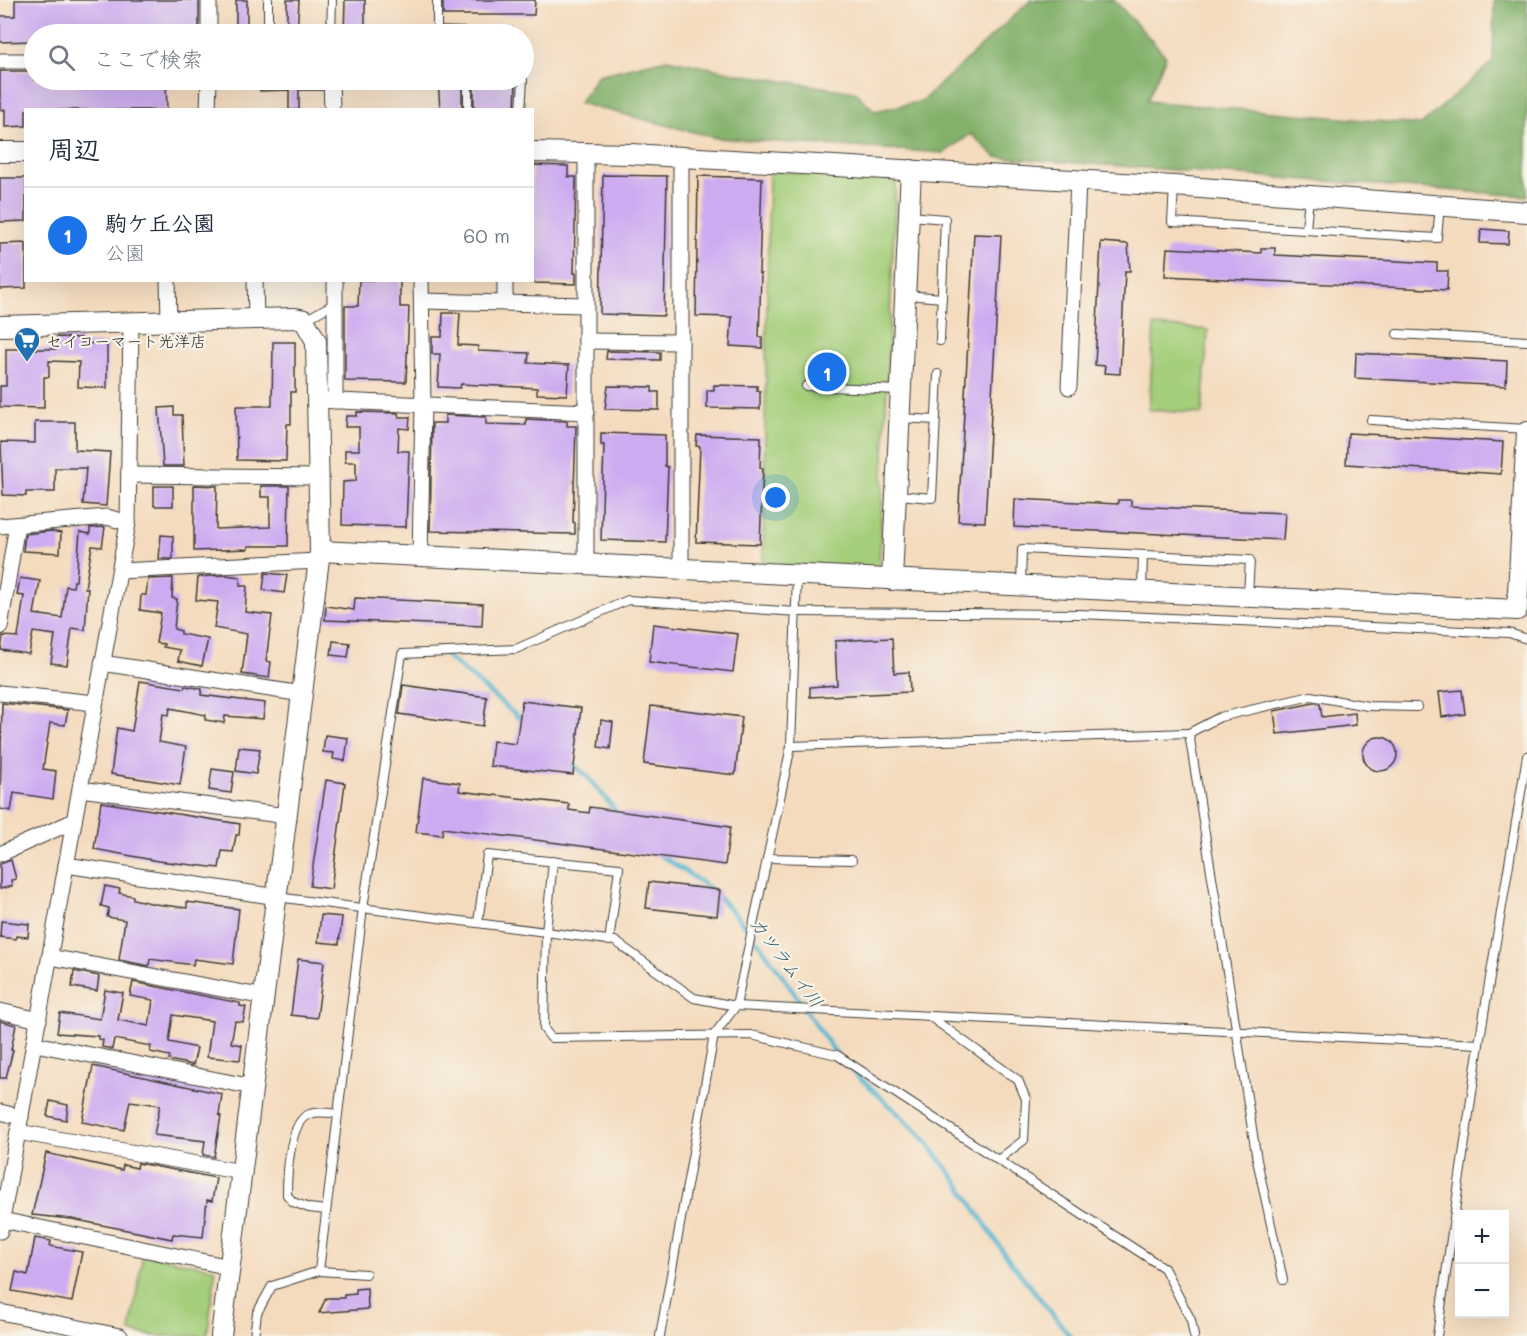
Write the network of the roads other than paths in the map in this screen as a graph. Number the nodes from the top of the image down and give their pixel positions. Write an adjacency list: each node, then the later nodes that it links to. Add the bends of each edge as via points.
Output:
1 (209, 0): 5 (street)
2 (268, 0): 6 (lane)
3 (332, 0): 7 (lane)
4 (437, 0): 8 (lane)
5 (209, 24)
6 (268, 24)
7 (331, 24)
8 (437, 24)
9 (0, 61): 10 (street)
10 (24, 61)
11 (208, 90): 15 (street)
12 (331, 90): 16 (street)
13 (468, 90): 17 (lane)
14 (522, 90): 18 (lane)
15 (208, 108)
16 (332, 108)
17 (468, 108)
18 (521, 108)
19 (0, 152): 20 (street)
20 (24, 152)
21 (534, 152): 22 (street)
22 (586, 153): 23 (street); 42 (street)
23 (681, 158): 24 (street); 52 (street)
24 (911, 170): 25 (street); 30 (street)
25 (1078, 181): 26 (street); 55 (street)
26 (1174, 186): 27 (street); 31 (lane, via 1172,222)
27 (1309, 195): 28 (street); 31 (lane)
28 (1440, 205): 29 (street); 31 (lane, via 1437,238)
29 (1527, 212)
30 (909, 216): 37 (street); 38 (lane, via 945,219)
31 (1306, 230)
32 (168, 282): 45 (street)
33 (255, 282): 43 (street)
34 (335, 282): 40 (street)
35 (421, 282): 39 (street)
36 (505, 282): 41 (street)
37 (905, 295): 38 (lane); 56 (street)
38 (942, 298): 49 (lane)
39 (422, 301): 41 (street); 58 (street)
40 (335, 303): 44 (lane); 57 (street)
41 (506, 303): 42 (street)
42 (586, 305): 50 (street)
43 (256, 318): 44 (street); 45 (street)
44 (304, 320): 57 (street, via 316,341)
45 (169, 321): 46 (street)
46 (131, 322): 47 (street); 64 (street)
47 (0, 326)
48 (1397, 334): 51 (lane)
49 (940, 340)
50 (586, 341): 52 (street); 59 (street)
51 (1527, 341)
52 (681, 342): 74 (street)
53 (938, 374): 61 (lane)
54 (806, 386): 56 (lane)
55 (1069, 387)
56 (901, 390): 60 (street)
57 (326, 400): 58 (street); 65 (street)
58 (423, 404): 59 (street); 72 (street)
59 (587, 412): 73 (street)
60 (900, 418): 61 (lane); 66 (street)
61 (935, 420): 66 (lane, via 932,498)
62 (1371, 420): 63 (lane)
63 (1527, 431): 81 (street)
64 (129, 475): 65 (street); 67 (street)
65 (318, 477): 71 (street)
66 (896, 495): 77 (street)
67 (128, 523): 68 (street, via 107,518); 75 (street)
68 (17, 525): 69 (street); 83 (street)
69 (0, 526)
70 (1143, 555): 78 (lane, via 1022,549); 79 (lane); 80 (lane, via 1250,560)
71 (319, 556): 72 (street); 75 (street); 87 (street)
72 (420, 557): 73 (street)
73 (586, 565): 74 (street)
74 (681, 570): 76 (street)
75 (120, 572): 85 (street)
76 (797, 575): 77 (street); 82 (lane)
77 (892, 580): 78 (street)
78 (1021, 585): 79 (street)
79 (1142, 590): 80 (street)
80 (1248, 596): 81 (street)
81 (1522, 610)
82 (796, 612): 84 (lane, via 1079,614 1509,633); 91 (lane); 102 (lane, via 628,600 516,649 402,654)
83 (0, 627)
84 (1527, 639)
85 (102, 663): 87 (street); 88 (street)
86 (0, 693): 88 (street)
87 (302, 694): 94 (street)
88 (95, 703): 93 (street)
89 (1417, 706): 90 (lane, via 1368,706 1311,696 1220,717)
90 (1189, 733): 91 (lane); 112 (lane)
91 (791, 746): 97 (lane)
92 (1527, 756): 115 (lane)
93 (80, 789): 94 (street); 95 (street)
94 (287, 816): 101 (street)
95 (74, 821): 96 (street); 100 (street)
96 (0, 854)
97 (767, 858): 98 (lane); 108 (lane)
98 (852, 860)
99 (554, 861): 103 (lane, via 488,855); 104 (lane); 105 (lane, via 620,868)
100 (66, 865): 101 (street); 106 (street)
101 (277, 897): 102 (lane); 107 (street)
102 (363, 909): 103 (lane); 118 (lane)
103 (478, 923): 104 (lane)
104 (546, 932): 105 (lane); 113 (lane, via 544,1029 550,1038)
105 (609, 941): 108 (lane, via 615,941 694,998)
106 (50, 957): 107 (street); 111 (street)
107 (265, 996): 116 (street)
108 (736, 1006): 110 (lane); 113 (lane)
109 (0, 1011): 111 (street)
110 (928, 1015): 112 (lane); 121 (lane, via 1018,1080 1026,1099 1024,1140)
111 (39, 1020): 114 (street)
112 (1236, 1031): 115 (lane); 128 (lane, via 1257,1160)
113 (714, 1035): 121 (lane, via 751,1035 837,1055); 133 (lane)
114 (35, 1044): 116 (street); 119 (street)
115 (1479, 1044): 135 (lane)
116 (253, 1087): 122 (street)
117 (0, 1112): 119 (street)
118 (338, 1114): 123 (lane); 123 (lane, via 308,1114 299,1120 294,1130 287,1184 287,1195 293,1202)
119 (21, 1117): 120 (street)
120 (18, 1132): 122 (street); 124 (street)
121 (998, 1160): 134 (lane, via 1164,1268 1191,1320)
122 (242, 1172): 125 (street)
123 (326, 1210): 126 (lane)
124 (2, 1215): 125 (street)
125 (230, 1267): 131 (street)
126 (319, 1271): 127 (lane); 132 (lane, via 272,1286 257,1313)
127 (366, 1274)
128 (1283, 1280)
129 (0, 1312): 130 (street)
130 (120, 1336)
131 (221, 1336)
132 (254, 1336)
133 (660, 1336)
134 (1194, 1336)
135 (1437, 1336)

